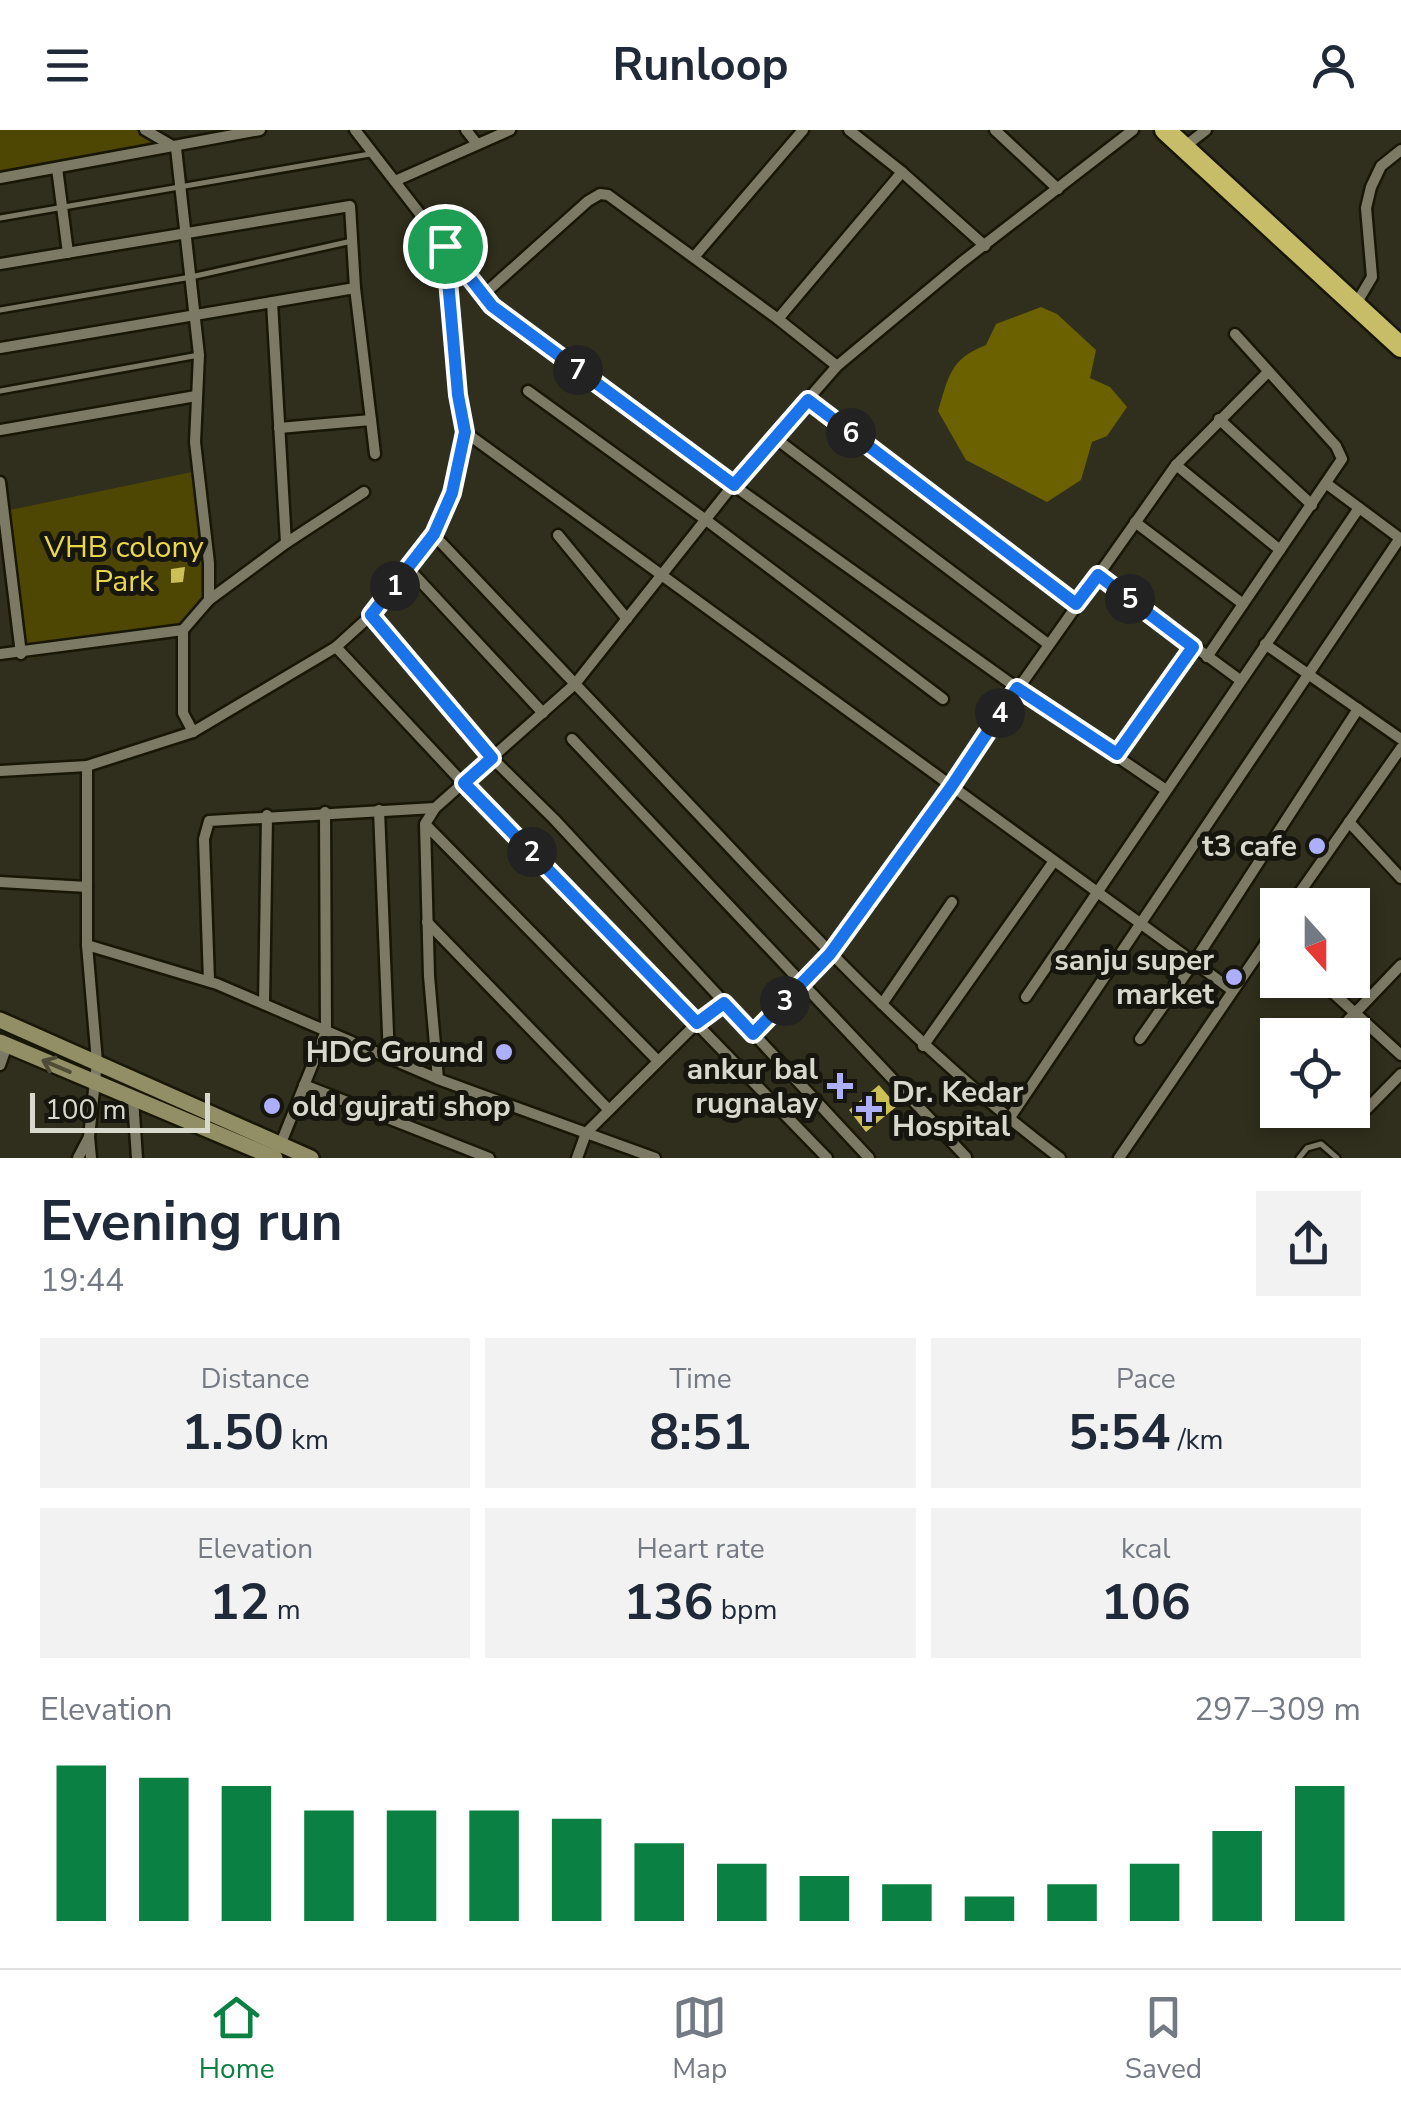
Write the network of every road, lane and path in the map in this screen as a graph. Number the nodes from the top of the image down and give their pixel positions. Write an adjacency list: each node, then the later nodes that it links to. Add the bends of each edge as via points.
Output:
1 (145, 130): 14 (street)
2 (254, 130): 14 (street)
3 (355, 130): 16 (street)
4 (466, 130): 12 (street)
5 (510, 130): 12 (street)
6 (804, 130): 30 (street)
7 (849, 130): 18 (street)
8 (995, 130): 22 (street)
9 (1133, 130): 22 (street)
10 (1166, 130): 13 (highway)
11 (1206, 130): 13 (street)
12 (477, 144): 20 (street)
13 (1184, 147): 36 (highway)
14 (176, 148): 17 (street); 21 (street)
15 (1401, 150): 36 (street, via 1380,166 1371,187 1366,208 1372,277)
16 (373, 154): 20 (street); 21 (lane)
17 (57, 168): 19 (street); 23 (street)
18 (902, 172): 28 (street); 39 (street)
19 (0, 178)
20 (395, 181): 27 (street)
21 (182, 187): 23 (lane); 25 (street)
22 (1058, 188): 28 (street)
23 (62, 208): 24 (lane); 29 (street)
24 (0, 218)
25 (187, 233): 26 (street, via 350,206); 29 (street); 32 (street)
26 (352, 242): 32 (lane); 33 (street)
27 (445, 246): 34 (street); 54 (street)
28 (985, 246): 44 (street)
29 (68, 253): 31 (street)
30 (694, 256): 34 (street, via 600,194); 39 (street)
31 (0, 264)
32 (190, 277): 37 (lane); 38 (street)
33 (355, 288): 35 (street); 51 (street)
34 (483, 295): 60 (street)
35 (272, 302): 38 (street); 52 (street)
36 (1356, 304): 41 (highway)
37 (0, 310)
38 (194, 315): 42 (street); 43 (street)
39 (778, 320): 44 (street)
40 (1235, 334): 45 (street)
41 (1401, 347)
42 (0, 348)
43 (198, 354): 46 (lane); 48 (street)
44 (836, 366): 49 (street)
45 (1268, 372): 50 (street); 59 (street, via 1340,453)
46 (0, 390)
47 (528, 392): 64 (street)
48 (196, 396): 53 (street); 74 (street)
49 (808, 400): 55 (street); 75 (street)
50 (1219, 419): 57 (street); 62 (street)
51 (371, 420): 52 (street); 56 (street)
52 (279, 428): 69 (street)
53 (0, 430)
54 (465, 432): 66 (street, via 452,493); 72 (street)
55 (775, 438): 60 (street); 80 (street)
56 (375, 454)
57 (1176, 464): 65 (street); 70 (street)
58 (0, 482): 85 (street)
59 (1327, 484): 62 (street); 63 (street)
60 (734, 485): 64 (street); 90 (street)
61 (364, 492): 69 (street)
62 (1312, 505): 70 (street)
63 (1359, 508): 68 (street); 81 (street)
64 (706, 520): 72 (street); 91 (street)
65 (1135, 522): 73 (street); 76 (street)
66 (434, 534): 71 (street); 89 (street)
67 (558, 535): 78 (street)
68 (1400, 539): 87 (street)
69 (286, 543): 74 (street)
70 (1280, 550): 76 (street)
71 (408, 568): 77 (street); 93 (street)
72 (662, 574): 78 (street); 103 (street)
73 (1098, 575): 75 (street); 83 (street)
74 (209, 600): 79 (street)
75 (1076, 604): 80 (street)
76 (1243, 604): 86 (street)
77 (371, 615): 82 (street); 99 (street)
78 (627, 619): 89 (street)
79 (183, 630): 85 (street); 94 (street, via 183,713)
80 (1048, 644): 90 (street)
81 (1265, 644): 87 (street); 88 (street)
82 (336, 647): 94 (street); 102 (street)
83 (1193, 647): 86 (street); 98 (street)
84 (0, 654): 85 (street)
85 (22, 654)
86 (1207, 657): 88 (street)
87 (1308, 675): 92 (street); 119 (street)
88 (1240, 680): 104 (street)
89 (575, 684): 93 (street); 121 (street)
90 (1017, 688): 98 (street); 103 (street)
91 (943, 700)
92 (1358, 709): 95 (street); 123 (street)
93 (544, 713): 99 (street)
94 (193, 732): 100 (street)
95 (1401, 739)
96 (572, 740): 126 (street)
97 (1400, 753): 109 (street)
98 (1117, 754): 104 (street)
99 (492, 758): 102 (street); 130 (street)
100 (87, 766): 101 (street); 114 (street)
101 (0, 770)
102 (464, 783): 105 (street); 136 (street)
103 (951, 787): 111 (street); 121 (street)
104 (1166, 790): 116 (street)
105 (435, 808): 106 (street); 110 (street)
106 (379, 810): 107 (street); 143 (street)
107 (325, 812): 108 (street); 137 (street)
108 (267, 815): 125 (street, via 217,818 206,828); 131 (street)
109 (1349, 822): 112 (street); 115 (street)
110 (425, 824): 118 (street); 144 (street)
111 (1054, 861): 116 (street); 141 (street)
112 (1401, 878)
113 (0, 882): 114 (street)
114 (87, 887): 120 (street)
115 (1303, 888)
116 (1099, 894): 119 (street); 128 (street)
117 (952, 902): 132 (street)
118 (428, 922): 148 (street); 153 (street)
119 (1141, 922): 123 (street); 154 (street)
120 (87, 944): 125 (street); 145 (street)
121 (830, 954): 126 (street); 132 (street)
122 (1260, 956): 127 (street)
123 (1194, 962): 127 (street); 139 (street)
124 (1401, 965): 133 (street)
125 (208, 981): 131 (street)
126 (802, 984): 138 (street); 158 (street)
127 (1232, 990): 169 (street)
128 (1026, 997)
129 (1339, 998): 133 (street)
130 (724, 1003): 136 (street); 138 (street)
131 (264, 1004): 137 (street)
132 (882, 1004): 141 (street)
133 (1354, 1012): 134 (street); 142 (street)
134 (1349, 1018)
135 (0, 1020): 145 (street)
136 (697, 1023): 144 (street); 166 (street)
137 (326, 1030): 143 (street); 150 (street)
138 (753, 1034): 167 (street)
139 (1140, 1039)
140 (4, 1044): 146 (street); 149 (street, one-way to 140)
141 (923, 1046): 154 (street)
142 (1401, 1055)
143 (389, 1058): 148 (street)
144 (658, 1061): 153 (street)
145 (96, 1062): 149 (street); 157 (street)
146 (0, 1065)
147 (1401, 1074): 152 (street)
148 (438, 1079): 155 (street)
149 (96, 1083): 151 (street); 156 (street)
150 (304, 1084): 157 (street); 163 (street)
151 (132, 1100): 157 (street); 161 (street)
152 (1370, 1106)
153 (609, 1110): 155 (street)
154 (1009, 1120): 168 (street)
155 (586, 1133): 164 (street); 165 (street)
156 (89, 1137): 159 (street); 160 (street)
157 (277, 1154): 162 (street)
158 (966, 1157)
159 (78, 1158)
160 (91, 1158)
161 (137, 1158)
162 (312, 1158)
163 (490, 1158)
164 (577, 1158)
165 (654, 1158)
166 (827, 1158)
167 (868, 1158)
168 (1060, 1158)
169 (1120, 1158)
170 (1299, 1158): 171 (lane, via 1321,1144)
171 (1337, 1158)

